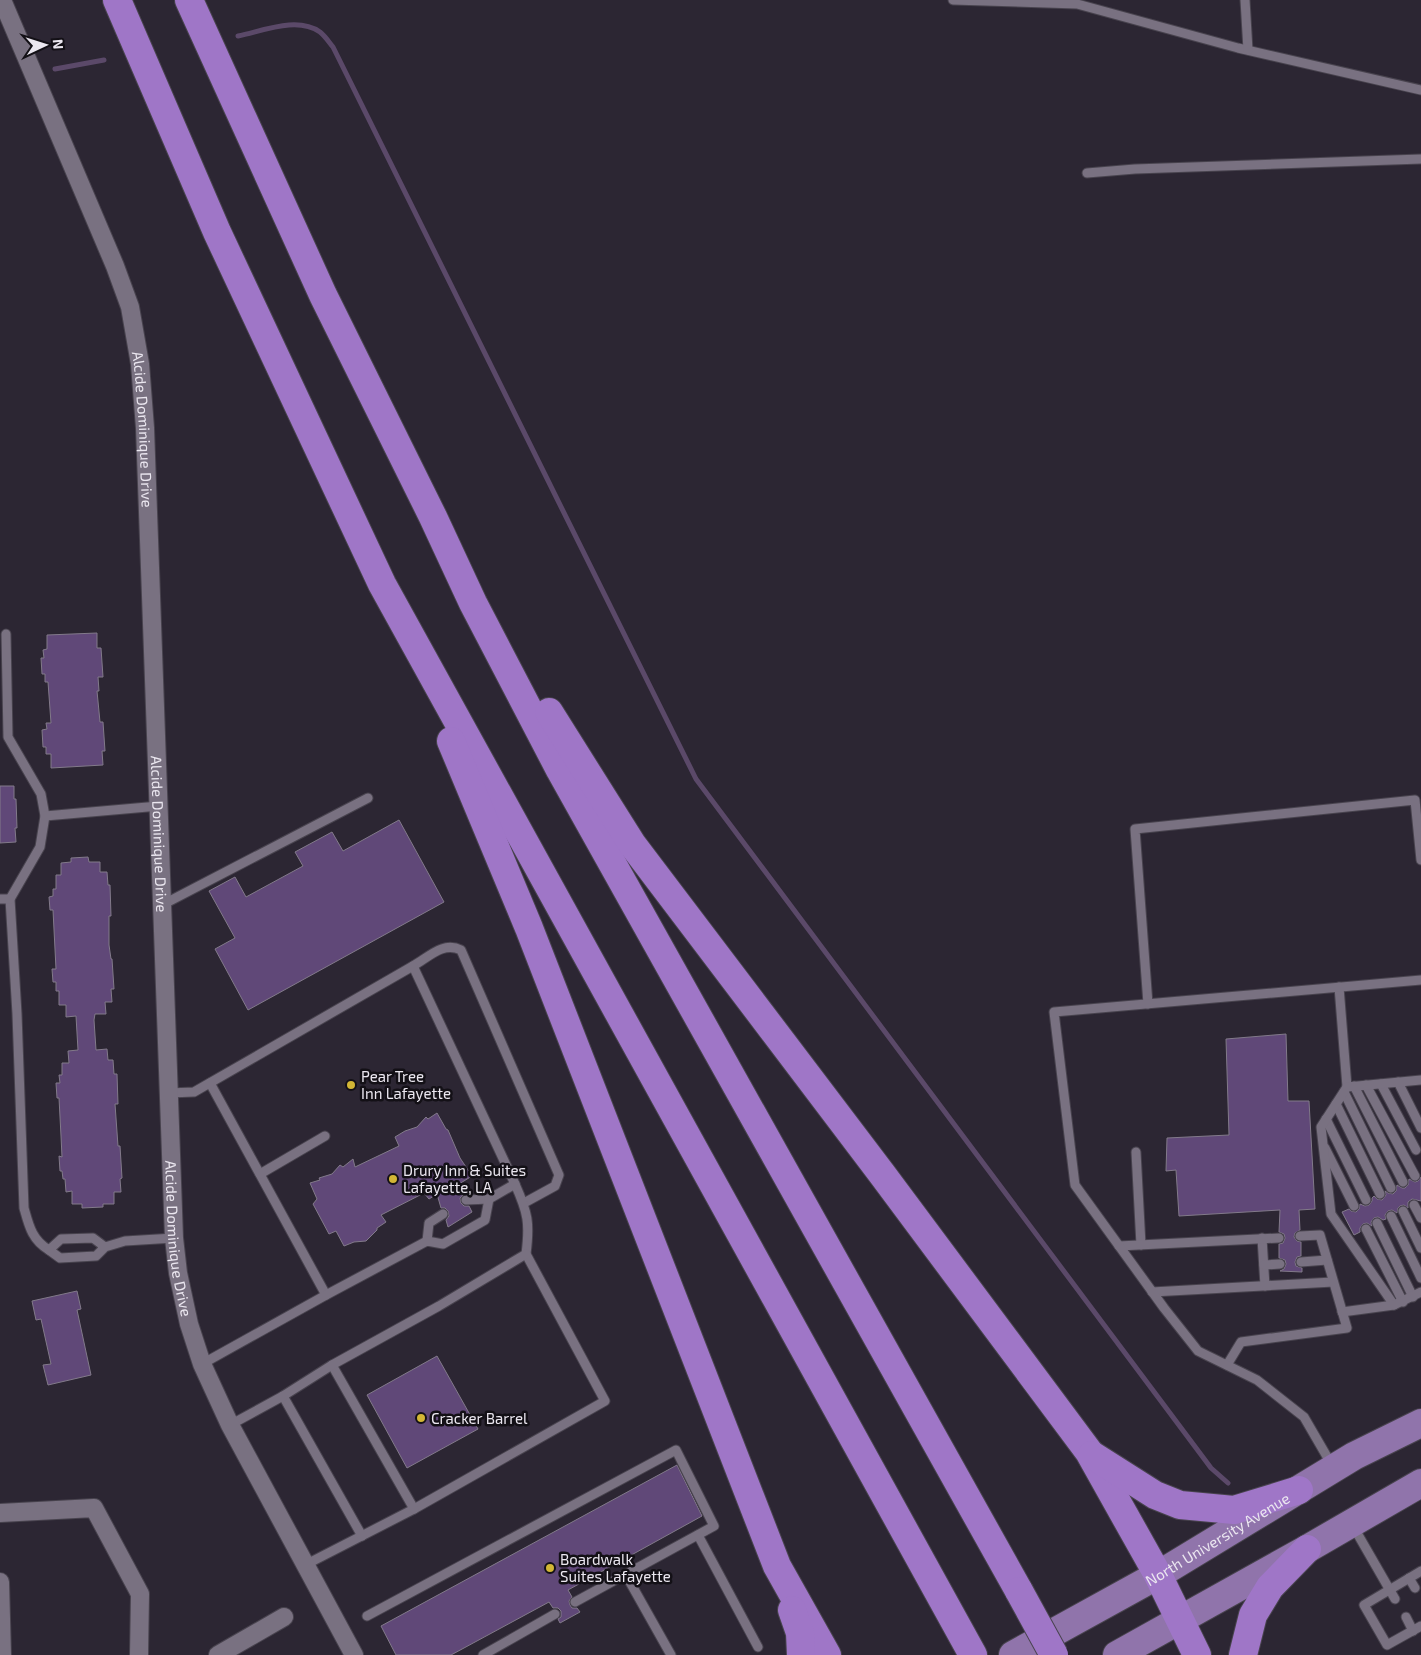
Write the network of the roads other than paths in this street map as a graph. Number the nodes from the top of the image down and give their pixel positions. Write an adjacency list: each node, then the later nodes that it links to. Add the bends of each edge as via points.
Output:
1 (2, 0): 15 (street, Alcide Dominique Drive, via 116,266 130,307 140,364 145,428)
2 (117, 0): 11 (highway, via 217,232)
3 (189, 0): 10 (highway, via 323,295)
4 (953, 0): 6 (lane, via 1077,4)
5 (1245, 0): 6 (lane)
6 (1248, 50): 7 (lane)
7 (1421, 90)
8 (1421, 159): 9 (lane)
9 (1087, 173)
10 (433, 517): 86 (highway, via 632,844); 124 (highway, bridge, via 473,603 560,770)
11 (382, 584): 97 (highway, via 529,928); 122 (highway)
12 (6, 634): 13 (lane)
13 (4, 737): 16 (lane, via 41,794)
14 (368, 798): 20 (lane)
15 (159, 806): 16 (lane); 20 (street, Alcide Dominique Drive)
16 (46, 816): 18 (lane, via 40,847)
17 (1421, 860): 24 (lane, via 1415,800 1135,829)
18 (10, 898): 19 (lane); 66 (lane, via 24,1208 32,1234 40,1245)
19 (0, 899)
20 (162, 905): 31 (street, Alcide Dominique Drive)
21 (413, 966): 27 (lane); 42 (lane); 48 (lane, via 445,946 461,950 559,1175 555,1186)
22 (1421, 980): 23 (lane)
23 (1339, 987): 24 (lane); 30 (lane)
24 (1148, 1004): 63 (lane, via 1054,1012 1075,1185)
25 (1421, 1080): 26 (lane)
26 (1398, 1082): 28 (lane); 34 (lane)
27 (210, 1083): 31 (lane, via 194,1092); 39 (lane)
28 (1382, 1084): 29 (lane); 37 (lane)
29 (1366, 1085): 30 (lane); 40 (lane)
30 (1348, 1088): 32 (lane); 41 (lane); 43 (lane)
31 (169, 1093): 58 (street, Alcide Dominique Drive)
32 (1336, 1104): 33 (lane); 44 (lane)
33 (1326, 1119): 36 (lane, via 1321,1127); 47 (lane)
34 (1421, 1128)
35 (326, 1136): 39 (lane)
36 (1323, 1144): 50 (lane); 78 (lane, via 1331,1214)
37 (1416, 1150)
38 (1136, 1152): 62 (lane)
39 (260, 1174): 76 (lane)
40 (1414, 1176)
41 (1403, 1182)
42 (515, 1184): 45 (lane); 48 (lane)
43 (1391, 1188)
44 (1380, 1194)
45 (489, 1199): 46 (lane); 61 (lane, via 485,1220 443,1244)
46 (466, 1200)
47 (1366, 1200)
48 (524, 1203): 67 (lane, via 529,1228)
49 (1414, 1204): 54 (lane)
50 (1354, 1206)
51 (1402, 1211): 65 (lane)
52 (443, 1214): 61 (lane, via 429,1223)
53 (1391, 1216): 72 (lane)
54 (1421, 1218)
55 (1377, 1223): 77 (lane)
56 (1366, 1229): 78 (lane)
57 (1300, 1236): 68 (lane, via 1320,1235)
58 (174, 1238): 64 (lane, via 125,1241); 80 (street, Alcide Dominique Drive, via 189,1324)
59 (1262, 1238): 60 (lane); 62 (lane); 71 (lane)
60 (1279, 1238)
61 (427, 1241): 76 (lane)
62 (1141, 1245): 63 (lane)
63 (1119, 1246): 75 (lane)
64 (105, 1247): 66 (lane, via 96,1256 68,1258 60,1258); 66 (lane, via 93,1238 61,1239)
65 (1421, 1248)
66 (49, 1250)
67 (526, 1254): 81 (lane); 90 (lane, via 605,1401)
68 (1327, 1260): 69 (lane); 73 (lane)
69 (1302, 1262)
70 (1280, 1264): 71 (lane)
71 (1264, 1265): 74 (lane)
72 (1421, 1278)
73 (1334, 1282): 74 (lane); 79 (lane)
74 (1265, 1286): 75 (lane)
75 (1152, 1292): 82 (lane, via 1198,1351)
76 (326, 1295): 80 (lane)
77 (1417, 1295): 78 (lane)
78 (1398, 1304): 79 (lane)
79 (1342, 1312): 82 (lane, via 1347,1328 1241,1342)
80 (202, 1364): 85 (street, Alcide Dominique Drive)
81 (332, 1365): 83 (lane); 90 (lane)
82 (1226, 1365): 87 (lane, via 1257,1380 1304,1416)
83 (283, 1396): 85 (lane); 94 (lane)
84 (1421, 1423): 87 (main road, North University Avenue)
85 (230, 1425): 96 (street, Alcide Dominique Drive)
86 (1089, 1452): 89 (highway, via 1155,1495 1180,1504 1234,1510); 100 (highway)
87 (1334, 1469): 89 (main road, North University Avenue)
88 (1421, 1484): 92 (main road)
89 (1299, 1490): 100 (main road, North University Avenue)
90 (414, 1509): 94 (lane)
91 (0, 1513): 115 (street, via 94,1508 140,1594)
92 (1352, 1523): 95 (main road); 104 (lane)
93 (698, 1535): 99 (lane); 108 (lane, via 714,1526 676,1450); 113 (lane)
94 (362, 1536): 96 (lane)
95 (1307, 1549): 111 (main road); 127 (highway, via 1270,1587 1253,1615)
96 (305, 1565): 117 (street, Alcide Dominique Drive)
97 (777, 1566): 120 (highway, via 800,1633); 121 (highway)
98 (1421, 1571): 101 (lane)
99 (626, 1575): 106 (lane); 119 (lane)
100 (1158, 1575): 111 (highway); 123 (main road, North University Avenue)
101 (1409, 1578): 103 (lane); 104 (lane)
102 (0, 1582): 114 (street)
103 (1415, 1588)
104 (1390, 1590): 105 (lane); 112 (lane, via 1364,1605 1387,1645)
105 (1395, 1599)
106 (576, 1602)
107 (556, 1614): 118 (lane)
108 (367, 1616)
109 (284, 1617): 116 (street)
110 (1406, 1617): 112 (lane)
111 (1180, 1620): 125 (main road); 126 (highway)
112 (1417, 1629)
113 (758, 1646)
114 (2, 1655)
115 (140, 1655)
116 (218, 1655)
117 (354, 1655)
118 (483, 1655)
119 (671, 1655)
120 (801, 1655)
121 (827, 1655)
122 (973, 1655)
123 (1014, 1655)
124 (1054, 1655)
125 (1117, 1655)
126 (1197, 1655)
127 (1243, 1655)

